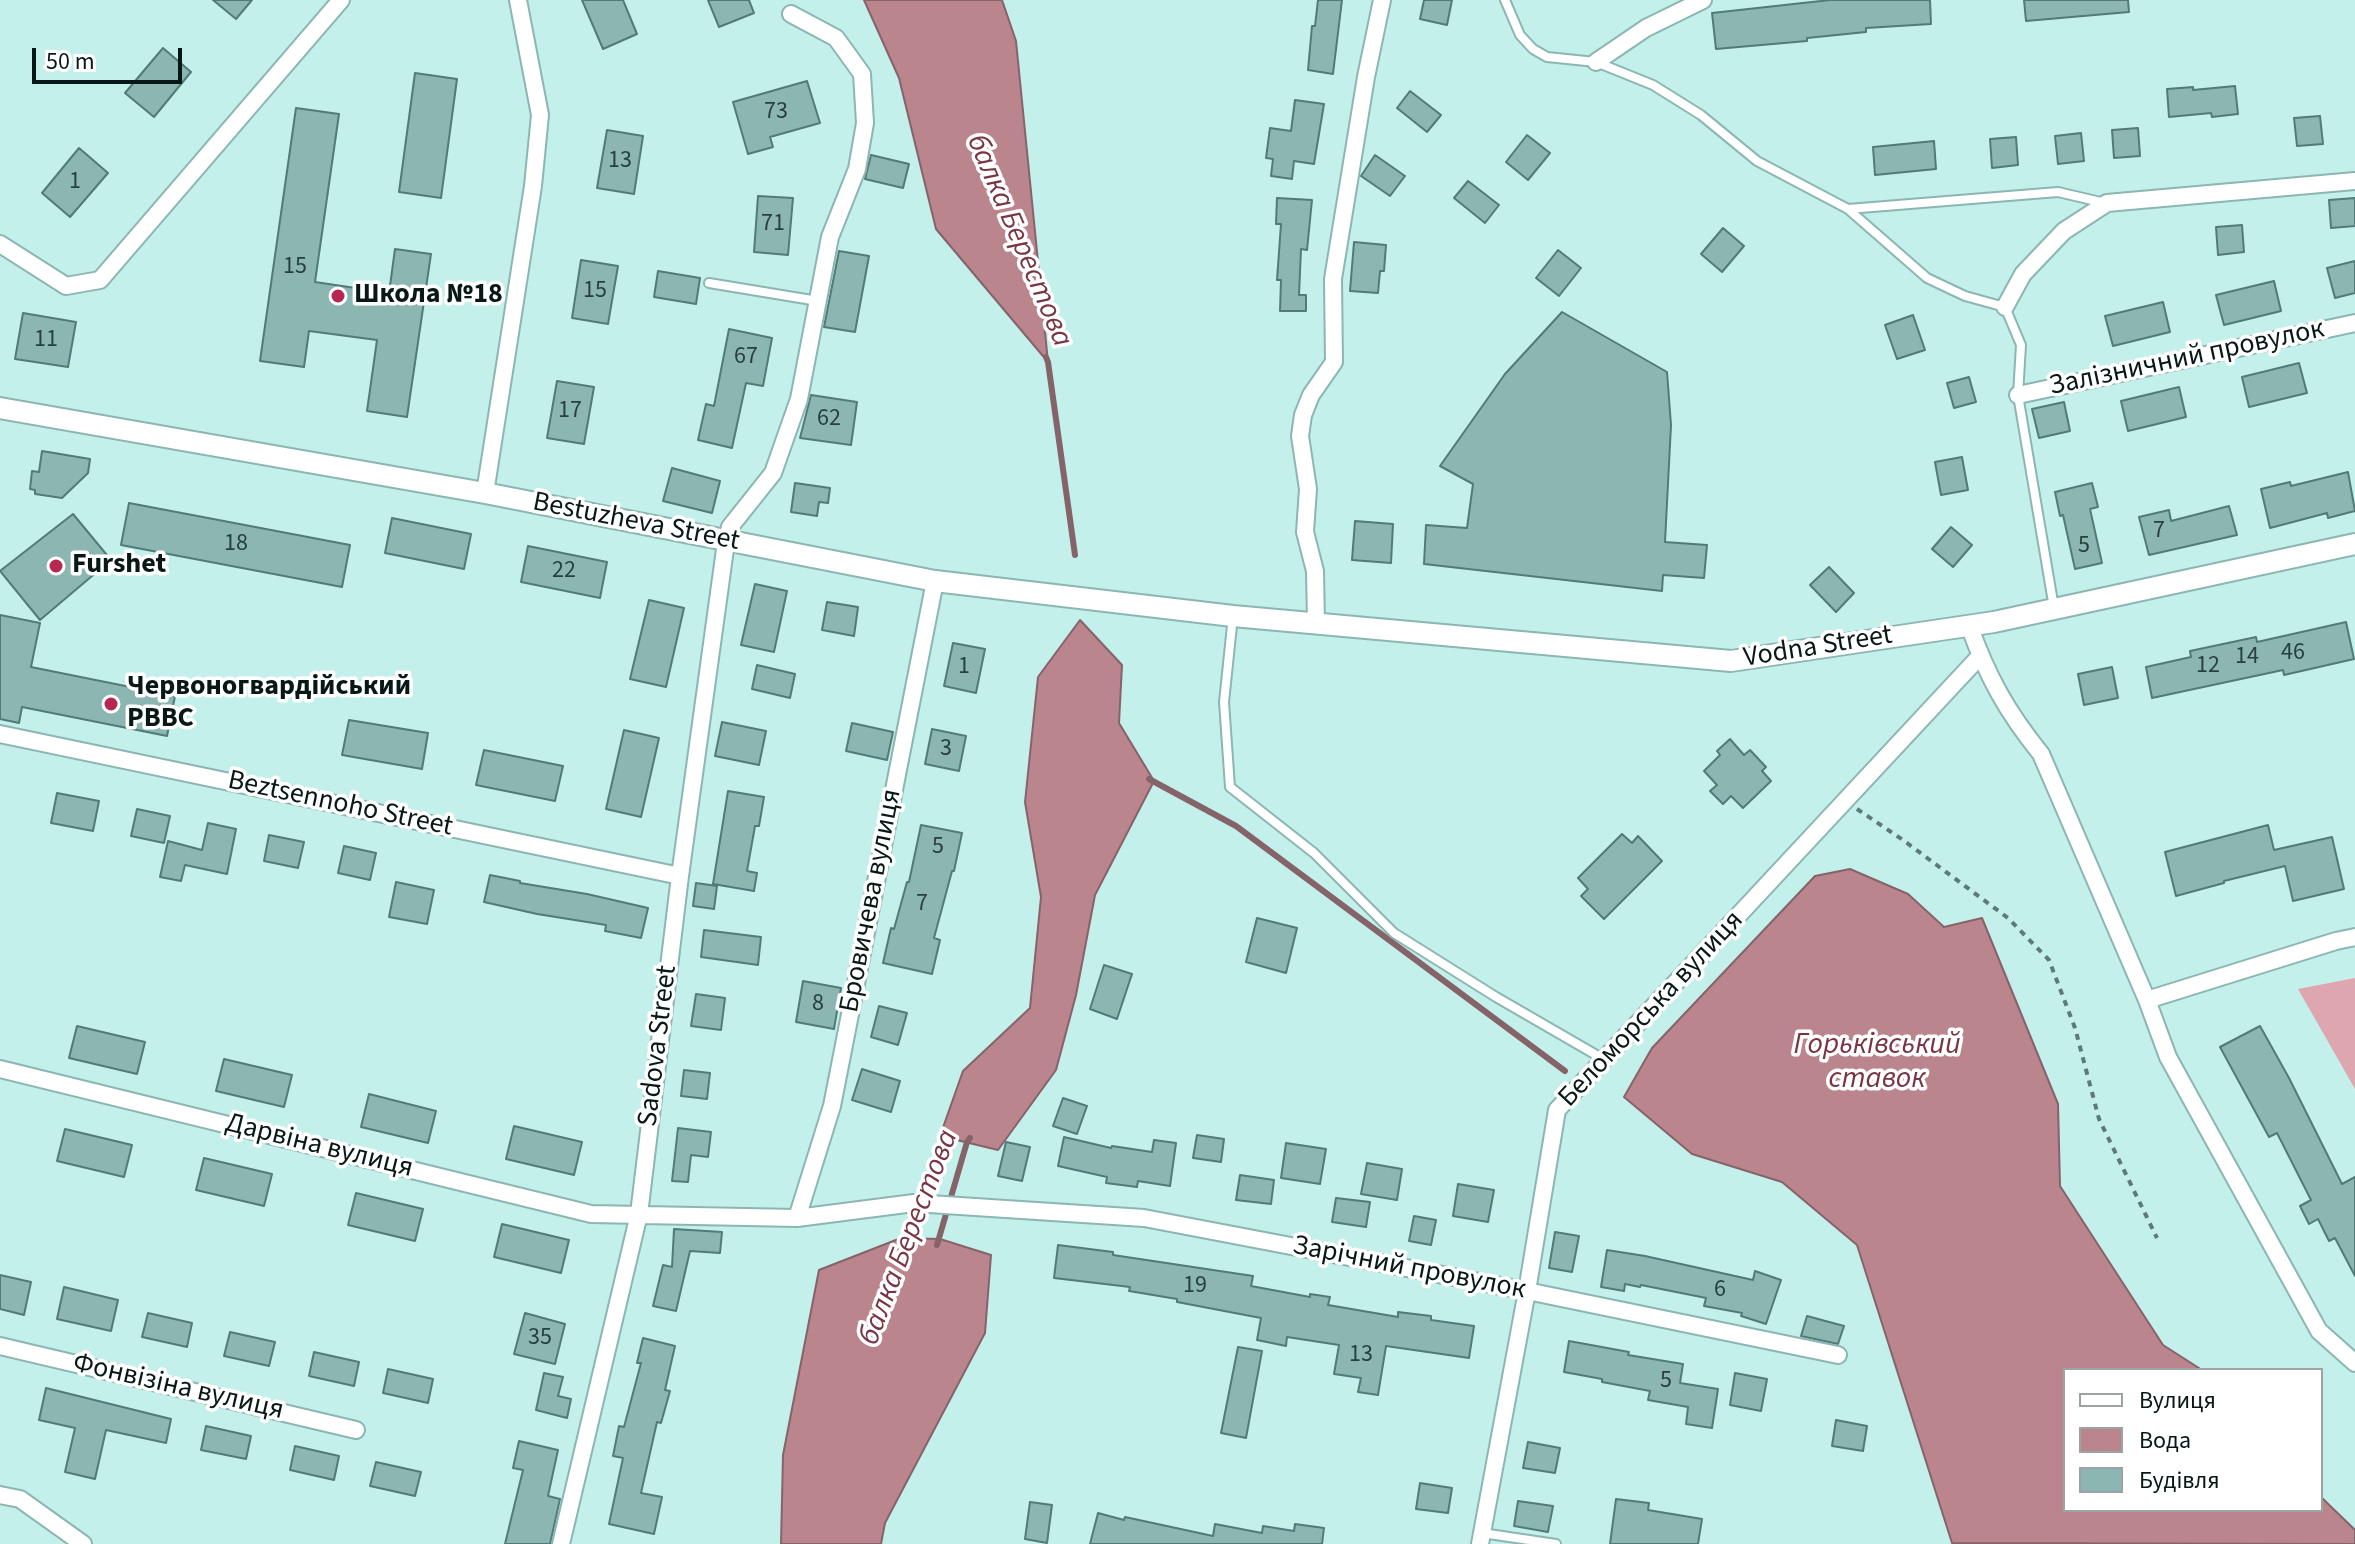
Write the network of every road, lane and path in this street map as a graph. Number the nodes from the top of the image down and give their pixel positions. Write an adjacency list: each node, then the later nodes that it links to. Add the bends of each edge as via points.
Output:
1 (341, 0): 11 (street, via 100,280 66,286)
2 (518, 0): 18 (street, via 540,115)
3 (1382, 0): 25 (street, via 1333,279 1334,362 1311,395 1300,436)
4 (1505, 0): 7 (lane, via 1520,35 1533,49 1547,57)
5 (1703, 0): 7 (street, via 1646,28)
6 (791, 14): 13 (street, via 836,38 862,74 865,123 857,169 830,237)
7 (1596, 62): 10 (lane, via 1653,85 1701,115 1757,161)
8 (2355, 181): 9 (street)
9 (2107, 203): 10 (lane, via 2058,192); 14 (street, via 2064,231 2023,274)
10 (1848, 209): 14 (lane, via 1927,278)
11 (0, 244)
12 (709, 283): 13 (lane)
13 (818, 301): 19 (street, via 799,399 773,473 730,527)
14 (2005, 307): 16 (lane, via 2021,345)
15 (2355, 323): 16 (street, Залізничний провулок)
16 (2018, 395): 22 (lane)
17 (0, 408): 18 (street, Bestuzheva Street)
18 (485, 493): 19 (street, Bestuzheva Street)
19 (726, 542): 21 (street, Bestuzheva Street); 30 (street, Sadova Street)
20 (2355, 544): 22 (street, Vodna Street)
21 (935, 581): 23 (street, Bestuzheva Street); 36 (street, Бровичева вулиця, via 832,1106)
22 (2054, 608): 26 (street, Vodna Street)
23 (1233, 616): 24 (street, Bestuzheva Street); 33 (lane, via 1224,702 1230,787 1314,853 1394,933)
24 (1274, 619): 25 (street, Vodna Street)
25 (1316, 623): 26 (street, Vodna Street, via 1731,661)
26 (1969, 625): 27 (street)
27 (1980, 656): 29 (street, Беломорська вулиця); 32 (street, via 2014,721 2041,754)
28 (0, 734): 30 (street, Beztsennoho Street)
29 (1845, 801): 33 (street, Беломорська вулиця); 37 (path, via 2008,918 2049,960 2075,1028 2099,1119)
30 (680, 876): 35 (street, Sadova Street)
31 (2355, 937): 32 (street)
32 (2147, 1000): 41 (street, via 2168,1057 2319,1331)
33 (1605, 1060): 38 (street, Беломорська вулиця, via 1557,1110)
34 (0, 1069): 35 (street, Дарвіна вулиця, via 591,1214)
35 (639, 1214): 36 (street, Дарвіна вулиця); 46 (street, Sadova Street)
36 (797, 1218): 38 (street, Зарічний провулок, via 914,1203 1144,1218)
37 (2157, 1238)
38 (1527, 1291): 40 (street, Зарічний провулок); 44 (street, Беломорська вулиця)
39 (0, 1346): 42 (street, Фонвізіна вулиця)
40 (1838, 1355)
41 (2355, 1363)
42 (356, 1430)
43 (0, 1495): 45 (street, via 20,1499)
44 (1481, 1538): 47 (lane)
45 (83, 1544)
46 (561, 1544)
47 (1556, 1544)

